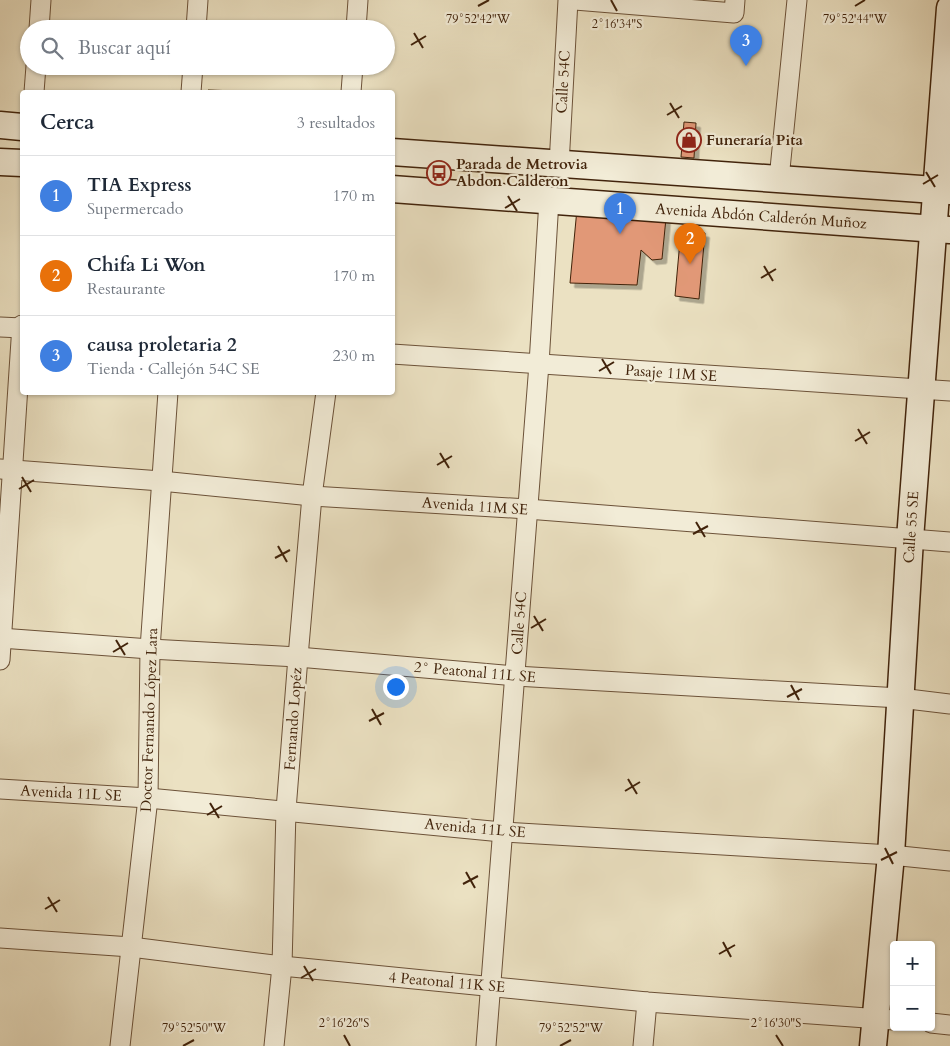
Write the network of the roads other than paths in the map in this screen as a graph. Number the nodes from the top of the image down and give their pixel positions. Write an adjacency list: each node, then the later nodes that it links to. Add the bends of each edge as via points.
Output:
1 (41, 0): 9 (street)
2 (198, 0): 10 (street)
3 (358, 0): 11 (street)
4 (568, 0): 23 (street, Calle 54C)
5 (575, 0): 7 (street)
6 (797, 0): 24 (street)
7 (734, 6)
8 (950, 8): 26 (main road, Calle 55 SE)
9 (40, 20)
10 (197, 20)
11 (357, 20)
12 (35, 75): 15 (street)
13 (192, 75): 16 (street)
14 (352, 75): 17 (street)
15 (34, 90)
16 (191, 90)
17 (351, 90)
18 (0, 125): 19 (main road)
19 (20, 127)
20 (395, 152): 23 (main road)
21 (0, 162): 22 (main road)
22 (20, 163)
23 (559, 165): 24 (main road)
24 (779, 179): 26 (main road)
25 (395, 189): 27 (main road, Avenida Abdón Calderón Muñoz)
26 (943, 190): 28 (main road, Calle 55 SE)
27 (549, 200): 28 (main road, Avenida Abdón Calderón Muñoz); 33 (street, Calle 54C)
28 (942, 230): 34 (main road, Calle 55 SE)
29 (0, 327): 30 (street)
30 (20, 327)
31 (20, 346): 38 (street)
32 (395, 354): 33 (street, Pasaje 11M SE)
33 (539, 364): 34 (street, Pasaje 11M SE); 41 (street, Calle 54C)
34 (921, 390): 35 (street, Pasaje 11M SE); 42 (main road, Calle 55 SE)
35 (950, 392)
36 (168, 395): 39 (street, Doctor Fernando López Lara)
37 (326, 395): 40 (street, Fernando Lopéz)
38 (7, 469): 39 (street, Avenida 11M SE); 44 (street)
39 (161, 481): 40 (street, Avenida 11M SE); 45 (street, Doctor Fernando López Lara)
40 (312, 496): 41 (street, Avenida 11M SE); 46 (street, Fernando Lopéz)
41 (527, 510): 42 (street, Avenida 11M SE); 48 (street, Calle 54C)
42 (910, 539): 43 (street, Avenida 11M SE); 49 (main road, Calle 55 SE)
43 (950, 542)
44 (1, 638): 45 (street, 2° Peatonal 11L SE); 47 (street)
45 (150, 649): 46 (street, 2° Peatonal 11L SE); 52 (street, Doctor Fernando López Lara)
46 (298, 657): 48 (street, 2° Peatonal 11L SE); 53 (street, Fernando Lopéz)
47 (0, 660)
48 (515, 676): 49 (street, 2° Peatonal 11L SE); 54 (street, Calle 54C)
49 (900, 698): 50 (street, 2° Peatonal 11L SE); 55 (main road, Calle 55 SE)
50 (950, 704)
51 (0, 789): 52 (street, Avenida 11L SE)
52 (148, 798): 53 (street, Avenida 11L SE); 58 (street, Doctor Fernando López Lara)
53 (286, 810): 54 (street, Avenida 11L SE); 59 (street, Fernando Lopéz)
54 (502, 832): 55 (street, Avenida 11L SE); 60 (street, Calle 54C)
55 (891, 855): 56 (street, Avenida 11L SE); 62 (main road, Calle 55 SE)
56 (950, 861)
57 (0, 938): 58 (street, 4 Peatonal 11K SE)
58 (131, 947): 59 (street, 4 Peatonal 11K SE); 65 (street, Doctor Fernando López Lara)
59 (282, 966): 60 (street, 4 Peatonal 11K SE); 66 (street, Fernando Lopéz)
60 (491, 986): 61 (street, 4 Peatonal 11K SE); 67 (street, Calle 54C)
61 (647, 1002): 62 (street, 4 Peatonal 11K SE); 68 (street)
62 (884, 1019): 69 (main road, Calle 55 SE)
63 (935, 1023): 64 (street)
64 (950, 1025)
65 (120, 1046)
66 (274, 1046)
67 (486, 1046)
68 (643, 1046)
69 (873, 1046)

